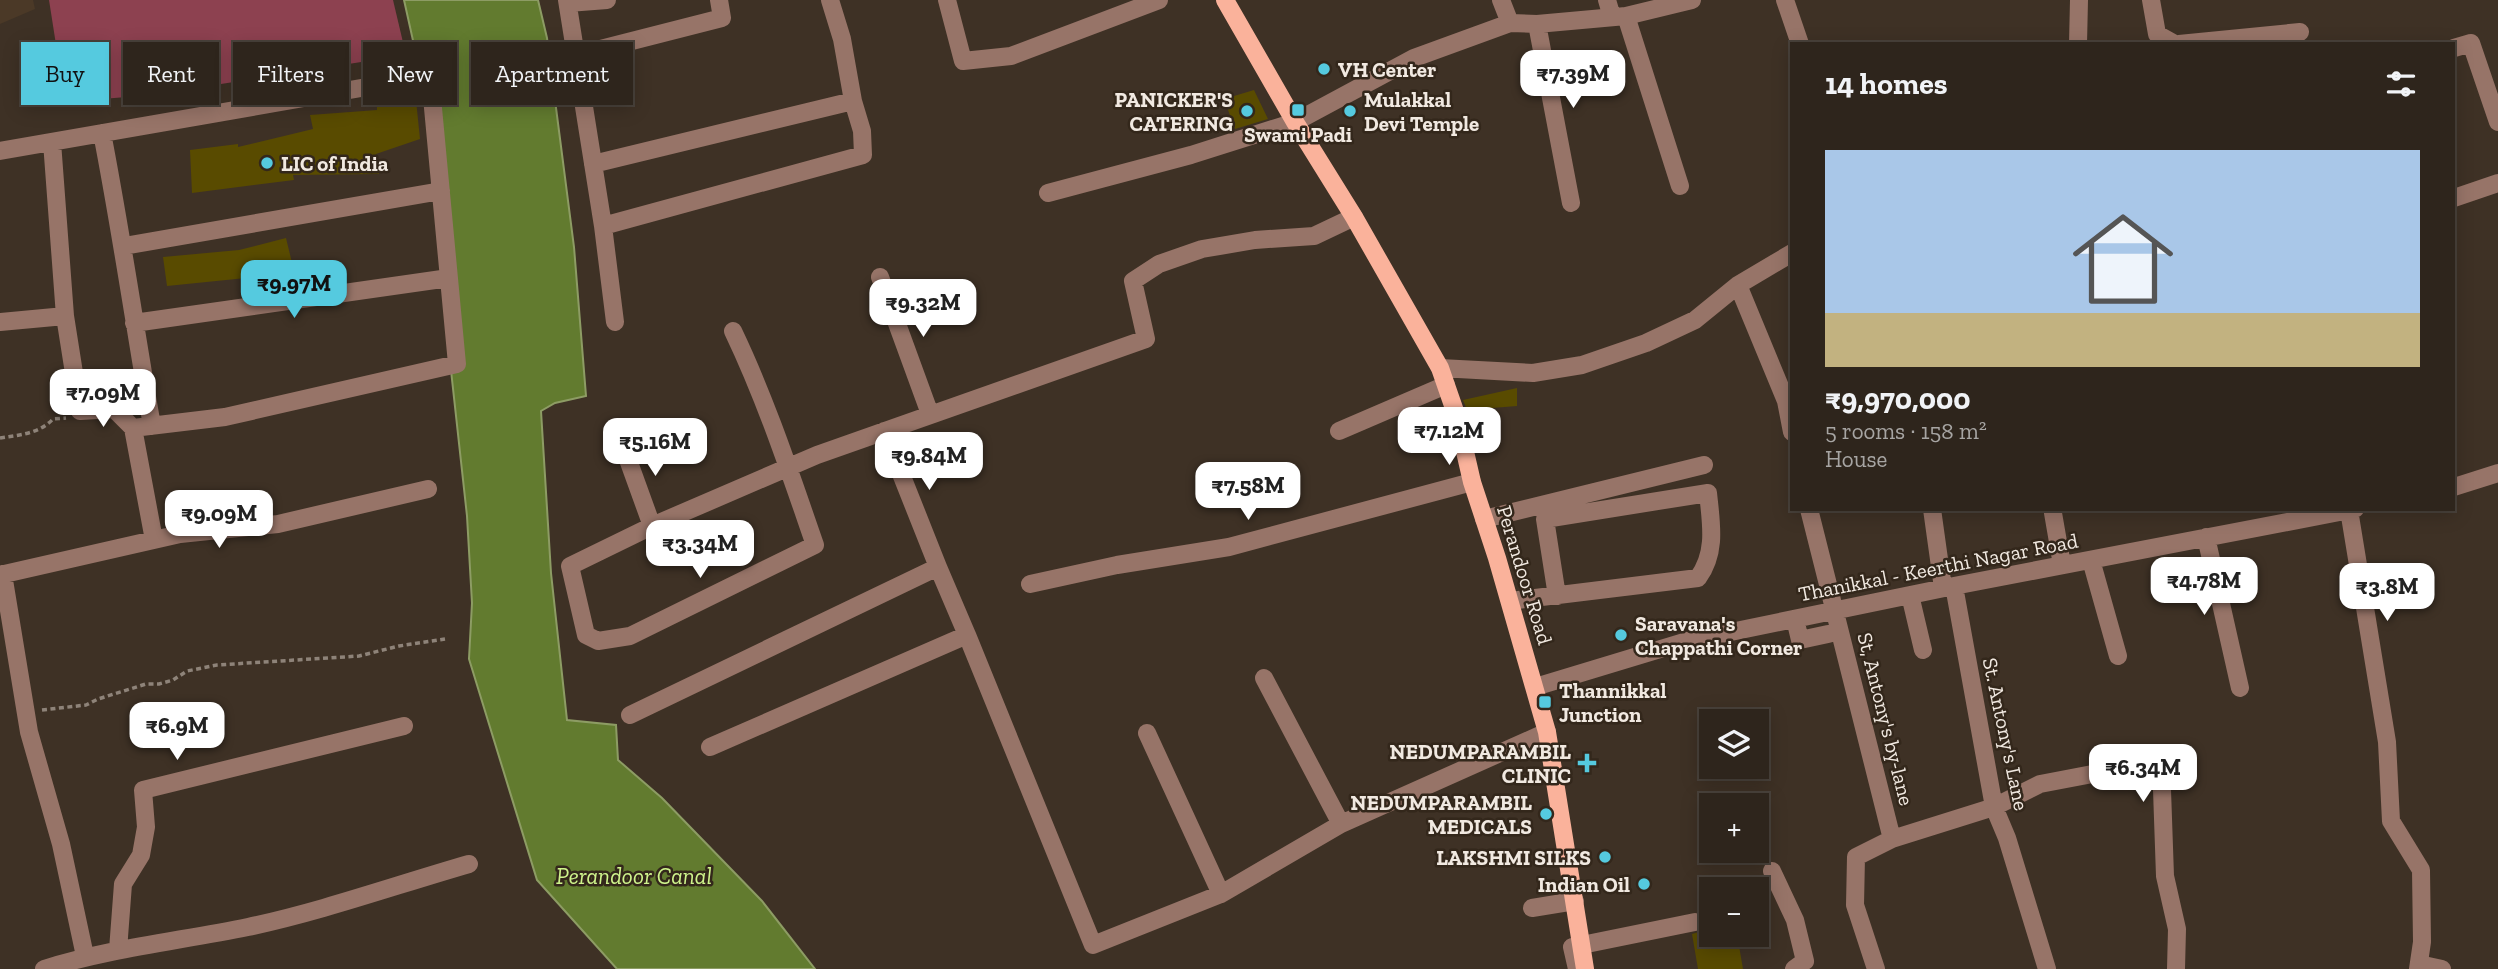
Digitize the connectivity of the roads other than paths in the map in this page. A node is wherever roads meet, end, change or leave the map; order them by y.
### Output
1 (607, 0) edge
2 (719, 0) edge
3 (830, 0) edge
4 (947, 0) edge
5 (1159, 0) edge
6 (1226, 0) edge
7 (1501, 0) edge
8 (1692, 0) edge
9 (1785, 0) edge
10 (2079, 0) edge
11 (2151, 0) edge
12 (568, 2) edge
13 (1615, 11) edge
14 (1510, 23) junction
15 (1537, 24) junction
16 (2300, 32) dead end
17 (575, 42) edge
18 (628, 42) edge
19 (1799, 42) edge
20 (2078, 42) edge
21 (2173, 42) edge
22 (2219, 42) edge
23 (2455, 48) edge
24 (853, 101) junction
25 (584, 105) edge
26 (1295, 122) junction
27 (2498, 122) edge
28 (102, 133) junction
29 (52, 142) junction
30 (0, 151) edge
31 (593, 164) junction
32 (2498, 183) edge
33 (1680, 186) dead end
34 (441, 191) junction
35 (1048, 193) dead end
36 (2455, 198) edge
37 (1571, 203) dead end
38 (1354, 217) junction
39 (603, 226) junction
40 (124, 246) junction
41 (1790, 254) edge
42 (880, 277) dead end
43 (449, 278) junction
44 (1738, 285) junction
45 (65, 316) junction
46 (0, 322) edge
47 (615, 322) dead end
48 (134, 323) junction
49 (733, 331) dead end
50 (1443, 377) junction
51 (930, 414) junction
52 (1790, 422) edge
53 (152, 426) junction
54 (133, 428) junction
55 (884, 431) junction
56 (1339, 431) dead end
57 (622, 443) dead end
58 (1704, 465) dead end
59 (789, 468) junction
60 (2498, 473) edge
61 (1472, 482) junction
62 (2455, 487) edge
63 (428, 489) dead end
64 (1810, 511) edge
65 (1932, 511) edge
66 (2340, 511) edge
67 (2352, 511) edge
68 (2053, 513) dead end
69 (2266, 517) edge
70 (1484, 519) junction
71 (652, 526) junction
72 (2206, 537) junction
73 (154, 540) junction
74 (2091, 560) junction
75 (2062, 565) junction
76 (938, 567) junction
77 (2, 574) edge
78 (1030, 584) dead end
79 (1949, 587) junction
80 (1910, 595) junction
81 (1557, 596) junction
82 (1510, 601) junction
83 (1835, 610) junction
84 (1795, 619) junction
85 (1828, 634) dead end
86 (967, 635) junction
87 (1923, 650) dead end
88 (2118, 656) dead end
89 (1264, 678) dead end
90 (1535, 687) junction
91 (2240, 688) dead end
92 (629, 715) dead end
93 (404, 726) dead end
94 (1548, 732) junction
95 (1147, 733) dead end
96 (710, 747) dead end
97 (1994, 807) junction
98 (1341, 824) junction
99 (1892, 839) junction
100 (469, 864) dead end
101 (1772, 871) dead end
102 (1222, 894) junction
103 (1575, 901) junction
104 (1532, 908) dead end
105 (1695, 922) dead end
106 (1581, 945) junction
107 (118, 950) junction
108 (85, 956) junction
109 (2418, 966) edge
110 (44, 969) edge
111 (1577, 969) edge
112 (1585, 969) edge
113 (1794, 969) edge
114 (1876, 969) edge
115 (2047, 969) edge
116 (2176, 969) edge
117 (2442, 969) edge

1 - 12 street
2 - 18 street
3 - 24 street
4 - 5 street
6 - 26 main road, Perandoor Road
7 - 14 street
8 - 13 street
9 - 19 street
10 - 20 street
11 - 21 street
12 - 17 street
13 - 15 street
13 - 33 street
14 - 15 street
14 - 26 street
15 - 37 street
16 - 22 street
23 - 27 street
24 - 31 street
24 - 39 street
25 - 31 street
26 - 35 street
26 - 38 main road, Perandoor Road
28 - 29 street
28 - 34 street
28 - 40 street
29 - 30 street
29 - 45 street
31 - 39 street
32 - 36 street
34 - 40 street
34 - 43 street
38 - 50 main road, Perandoor Road
38 - 51 street
39 - 47 street
40 - 48 street
41 - 44 street
42 - 51 street
43 - 48 street
43 - 53 street
44 - 50 street
44 - 52 street
45 - 46 street
45 - 54 street
48 - 53 street
49 - 59 street
50 - 56 street
50 - 61 main road, Perandoor Road
51 - 55 street
53 - 54 street
54 - 73 street
55 - 59 street
55 - 76 street
57 - 71 street
58 - 70 street
59 - 71 street
59 - 71 street
60 - 62 street
61 - 70 main road, Perandoor Road
61 - 78 street
63 - 73 street
64 - 83 street, St, Antony's by-lane
65 - 79 street, St. Antony's Lane
66 - 69 street, Thanikkal - Keerthi Nagar Road
67 - 109 street
68 - 75 street
69 - 72 street, Thanikkal - Keerthi Nagar Road
70 - 82 main road, Perandoor Road
72 - 74 street, Thanikkal - Keerthi Nagar Road
72 - 91 street
73 - 77 street
74 - 75 street, Thanikkal - Keerthi Nagar Road
74 - 88 street
75 - 79 street, Thanikkal - Keerthi Nagar Road
76 - 86 street
76 - 92 street
77 - 108 street
79 - 80 street, Thanikkal - Keerthi Nagar Road
79 - 97 street, St. Antony's Lane
80 - 83 street, Thanikkal - Keerthi Nagar Road
80 - 87 street
81 - 81 street
81 - 82 street
82 - 90 main road, Perandoor Road
83 - 84 street, Thanikkal - Keerthi Nagar Road
83 - 99 street, St, Antony's by-lane
84 - 85 street
84 - 90 street, Thanikkal - Keerthi Nagar Road
86 - 96 street
86 - 102 street
89 - 98 street
90 - 94 main road, Perandoor Road
93 - 107 street
94 - 98 street
94 - 103 main road, Perandoor Road
95 - 102 street
97 - 99 street
97 - 115 street, St. Antony's Lane
97 - 116 street
98 - 102 street
99 - 114 street
100 - 107 street
101 - 113 street
103 - 104 street
103 - 106 main road, Perandoor Road
105 - 106 street
106 - 111 street
106 - 112 main road, Perandoor Road
107 - 108 street
108 - 110 street
109 - 117 street

